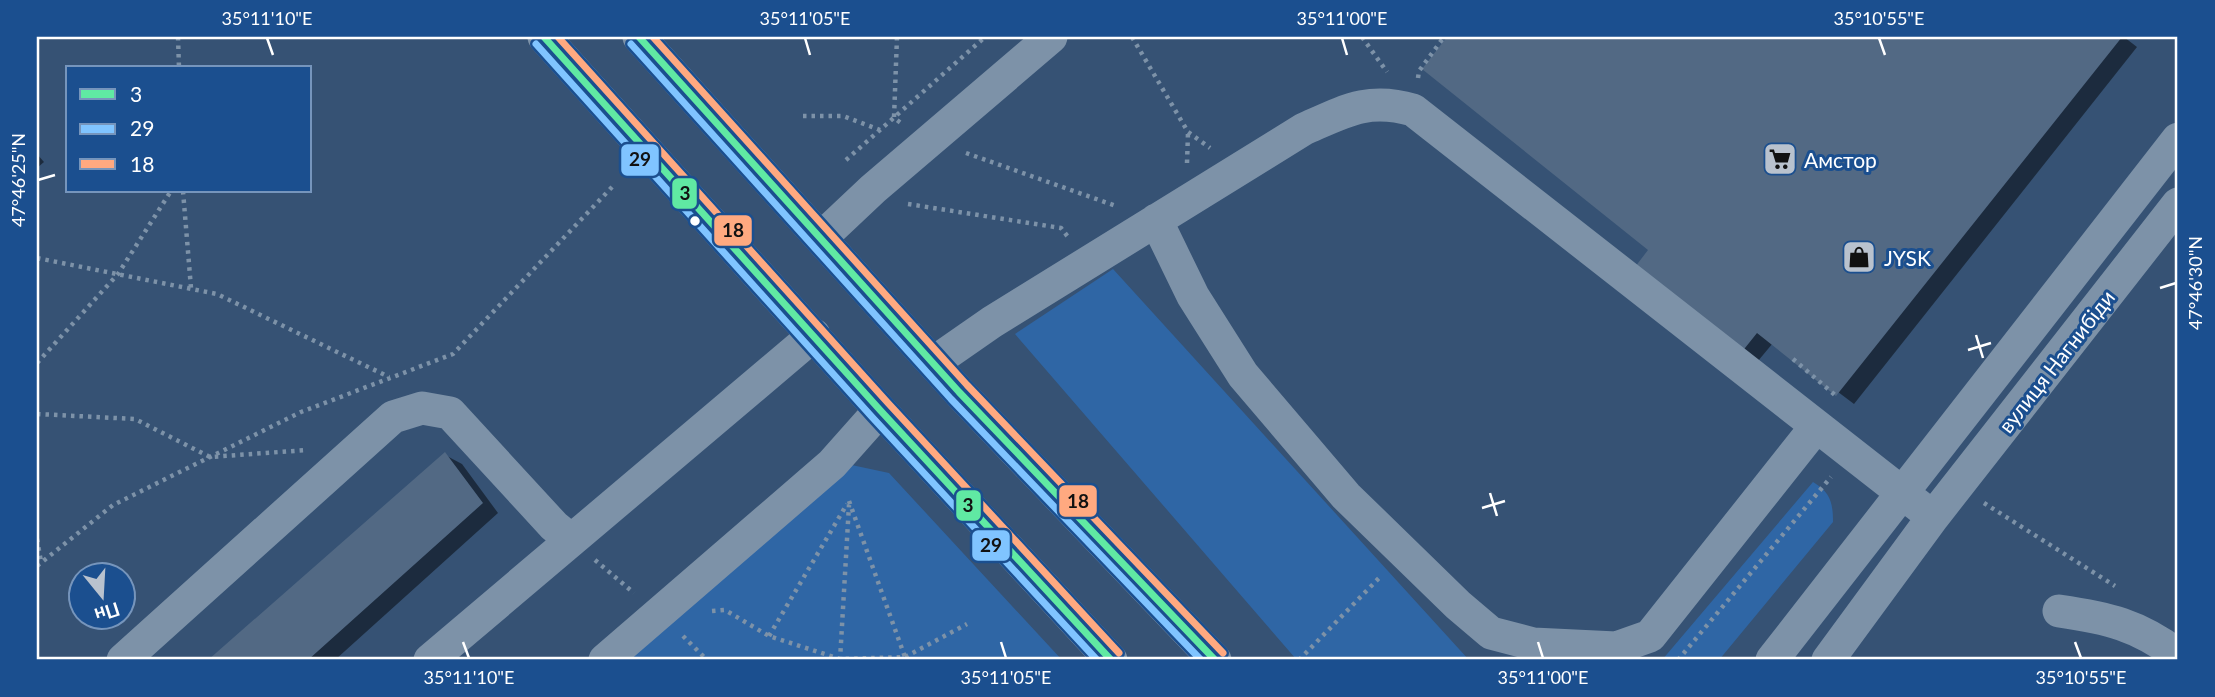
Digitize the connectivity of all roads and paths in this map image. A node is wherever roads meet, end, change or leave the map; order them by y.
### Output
1 (178, 37) edge
2 (544, 37) edge
3 (639, 37) edge
4 (897, 37) edge
5 (985, 37) edge
6 (1051, 37) edge
7 (1132, 37) edge
8 (1444, 37) edge
9 (179, 66) edge
10 (1413, 110) junction
11 (803, 116) dead end
12 (894, 118) junction
13 (880, 130) junction
14 (2178, 139) edge
15 (930, 140) junction
16 (846, 160) dead end
17 (1238, 169) junction
18 (614, 185) dead end
19 (171, 192) edge
20 (183, 192) edge
21 (2178, 204) edge
22 (901, 208) dead end
23 (1156, 220) junction
24 (821, 238) junction
25 (37, 258) edge
26 (1088, 262) junction
27 (118, 274) junction
28 (191, 288) junction
29 (814, 335) junction
30 (37, 363) edge
31 (933, 363) junction
32 (390, 377) junction
33 (880, 410) junction
34 (37, 414) edge
35 (1815, 428) junction
36 (361, 446) junction
37 (1848, 453) junction
38 (210, 457) junction
39 (1902, 495) junction
40 (849, 501) junction
41 (1933, 517) junction
42 (37, 539) edge
43 (570, 539) junction
44 (1404, 553) junction
45 (39, 565) edge
46 (2059, 611) dead end
47 (659, 614) junction
48 (967, 624) dead end
49 (769, 636) junction
50 (2178, 656) edge
51 (905, 659) edge
52 (122, 660) edge
53 (430, 660) edge
54 (605, 660) edge
55 (707, 660) edge
56 (840, 660) edge
57 (1111, 660) edge
58 (1215, 660) edge
59 (1300, 660) edge
60 (1678, 660) edge
61 (1772, 660) edge
62 (1828, 660) edge

1 - 9 path
2 - 29 street
3 - 24 street
4 - 12 path
5 - 12 path
6 - 15 street
7 - 17 path
8 - 10 path
10 - 17 street
10 - 35 street
11 - 13 path
12 - 13 path
12 - 15 path
13 - 16 path
14 - 39 street
15 - 23 path
15 - 24 street
17 - 23 street
18 - 32 path
19 - 27 path
20 - 28 path
21 - 41 street, вулиця Нагнибіди
22 - 26 path
23 - 26 street
23 - 44 street
24 - 31 street
25 - 27 path
26 - 31 street
27 - 28 path
27 - 30 path
28 - 32 path
29 - 33 street
29 - 43 street
31 - 58 street
32 - 38 path
33 - 47 street
33 - 57 street
34 - 38 path
35 - 37 street
35 - 44 street
36 - 38 path
36 - 43 street
36 - 52 street
37 - 39 street
37 - 60 path
38 - 45 path
39 - 41 street
39 - 61 street
40 - 49 path
40 - 51 path
40 - 56 path
41 - 62 street, вулиця Нагнибіди
42 - 45 path
43 - 47 path
43 - 53 street
44 - 59 path
46 - 50 street
47 - 49 path
47 - 54 street
47 - 55 path
48 - 51 path
49 - 56 path
51 - 56 path

